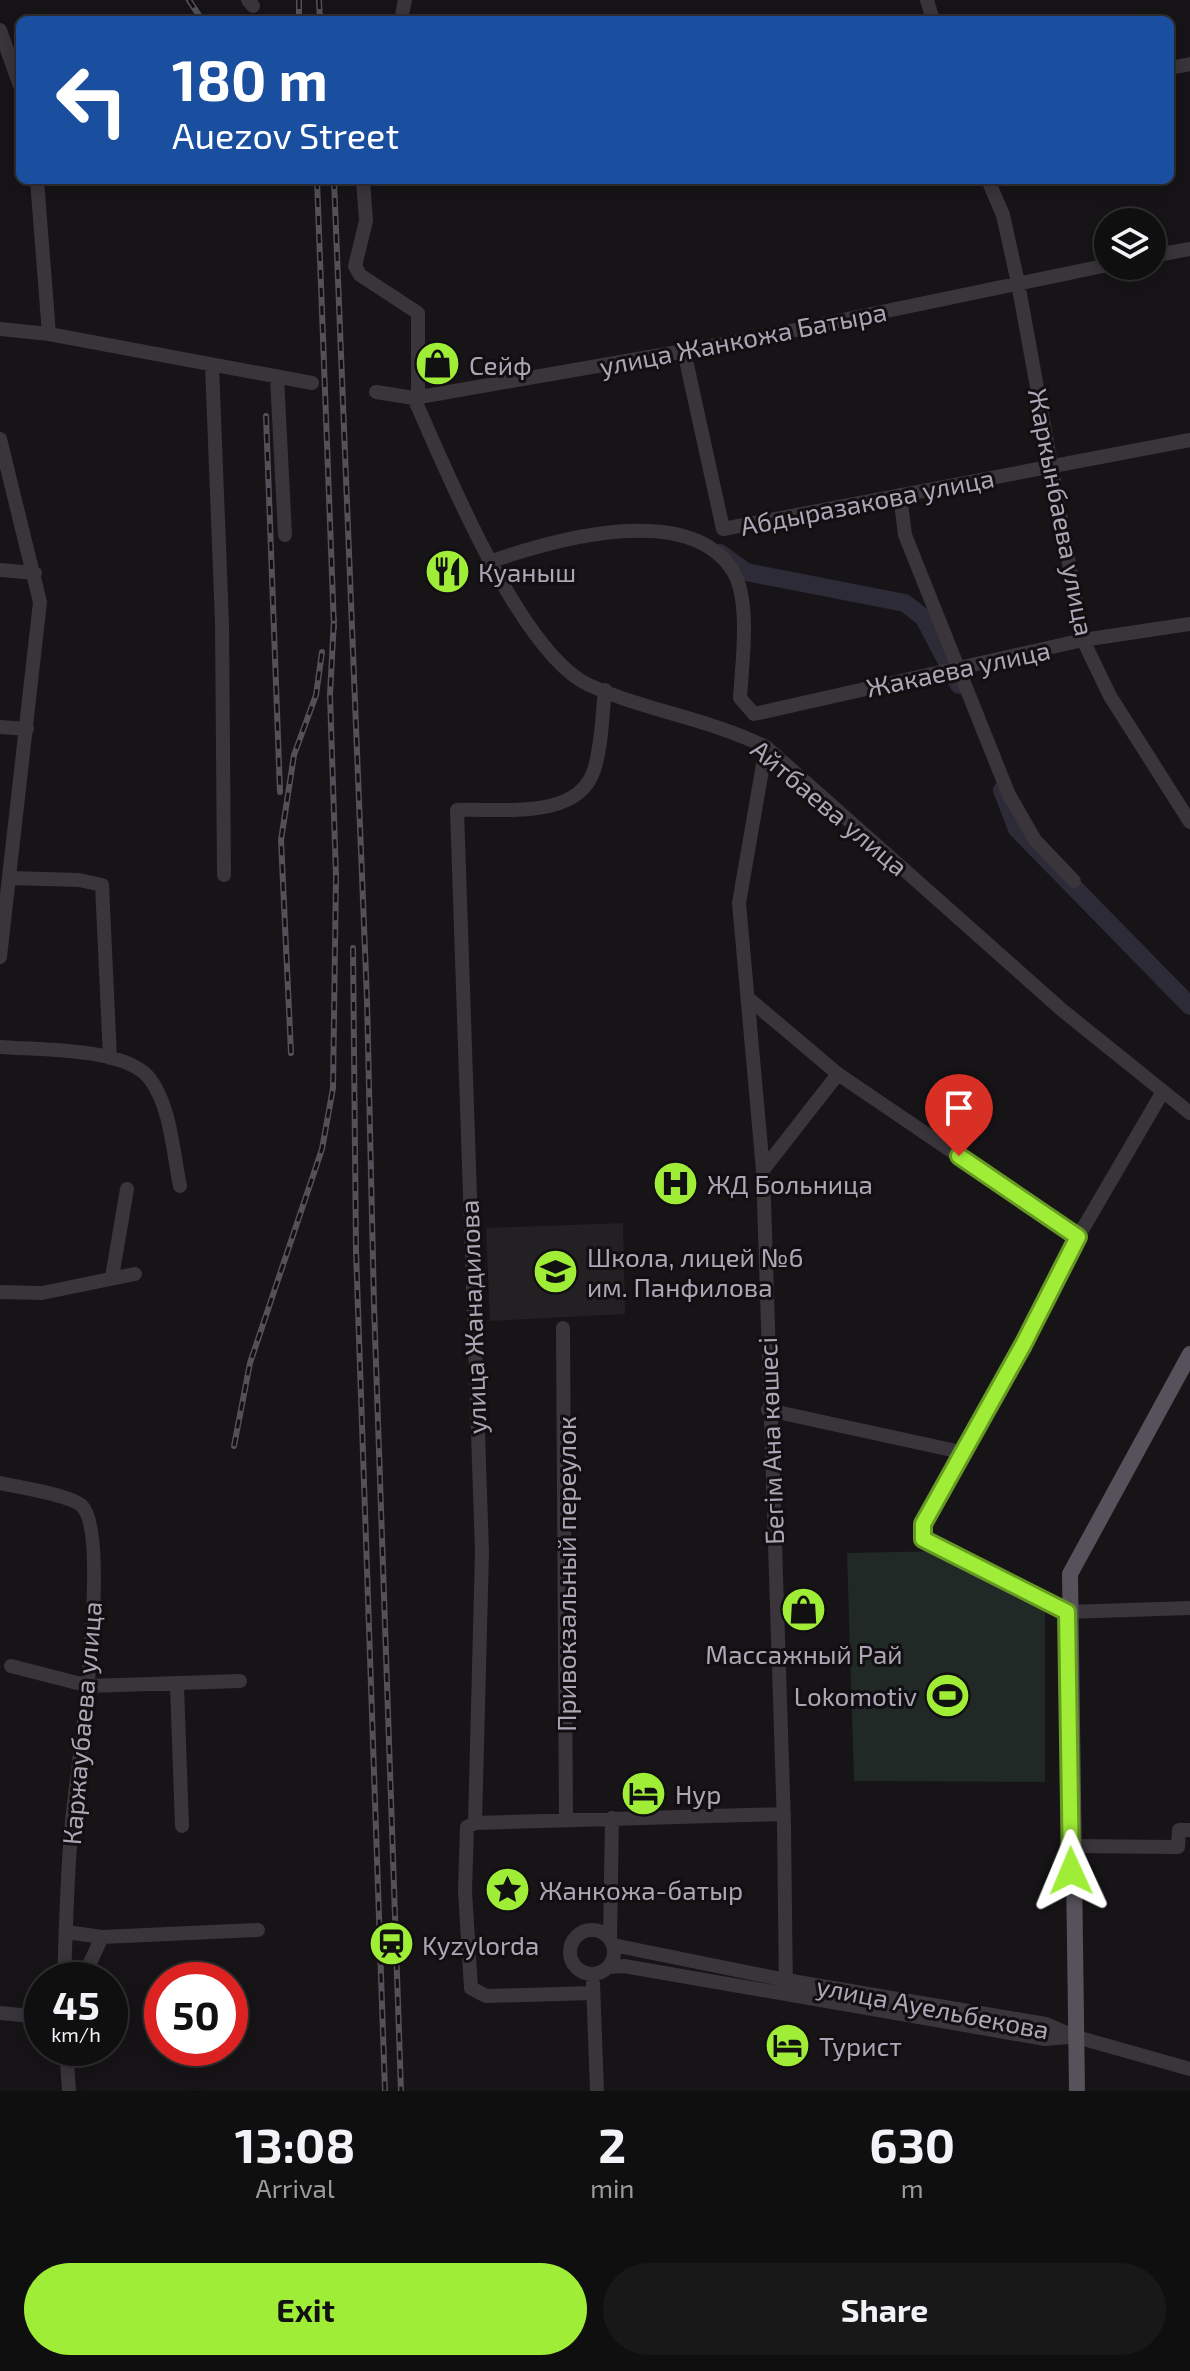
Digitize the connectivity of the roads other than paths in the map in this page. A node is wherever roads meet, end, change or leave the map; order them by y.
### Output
1 (0, 30) edge
2 (16, 75) edge
3 (37, 184) edge
4 (363, 184) edge
5 (990, 184) edge
6 (1190, 249) edge
7 (1166, 253) edge
8 (1094, 268) edge
9 (1018, 283) junction
10 (0, 329) edge
11 (49, 334) junction
12 (684, 351) junction
13 (212, 365) junction
14 (277, 377) junction
15 (312, 383) dead end
16 (376, 392) dead end
17 (416, 397) junction
18 (0, 439) edge
19 (1190, 440) edge
20 (1053, 465) junction
21 (900, 495) junction
22 (285, 535) dead end
23 (492, 561) junction
24 (0, 570) edge
25 (35, 573) junction
26 (1190, 624) edge
27 (1083, 640) junction
28 (956, 667) junction
29 (605, 690) junction
30 (754, 714) junction
31 (0, 727) edge
32 (27, 729) junction
33 (750, 739) junction
34 (766, 747) junction
35 (1190, 822) edge
36 (224, 875) dead end
37 (10, 878) junction
38 (1074, 881) dead end
39 (3, 900) edge
40 (0, 957) edge
41 (748, 998) junction
42 (0, 1047) edge
43 (110, 1058) junction
44 (838, 1074) junction
45 (1162, 1093) junction
46 (1190, 1113) edge
47 (763, 1170) junction
48 (180, 1186) dead end
49 (127, 1189) dead end
50 (1078, 1237) junction
51 (135, 1274) dead end
52 (112, 1277) junction
53 (0, 1292) edge
54 (563, 1328) dead end
55 (1190, 1354) edge
56 (768, 1410) junction
57 (961, 1452) junction
58 (0, 1483) edge
59 (1190, 1608) edge
60 (1067, 1612) junction
61 (11, 1666) dead end
62 (240, 1681) dead end
63 (89, 1686) junction
64 (177, 1686) junction
65 (784, 1814) junction
66 (612, 1818) junction
67 (566, 1820) junction
68 (475, 1823) junction
69 (182, 1826) dead end
70 (1190, 1830) edge
71 (1071, 1846) junction
72 (258, 1930) dead end
73 (66, 1932) junction
74 (102, 1937) junction
75 (612, 1942) junction
76 (65, 1962) edge
77 (90, 1962) edge
78 (609, 1967) junction
79 (593, 1975) junction
80 (786, 1987) junction
81 (593, 1993) junction
82 (0, 2013) edge
83 (24, 2015) edge
84 (1073, 2036) junction
85 (67, 2066) edge
86 (1190, 2069) edge
87 (69, 2091) edge
88 (597, 2091) edge
89 (1077, 2091) edge

1 - 2 street
3 - 11 street
4 - 17 street
5 - 9 street, Жаркынбаева улица
6 - 7 street
8 - 9 street, улица Жанкожа Батыра
9 - 12 street, улица Жанкожа Батыра
9 - 20 street, Жаркынбаева улица
10 - 11 street
11 - 13 street
12 - 17 street, улица Жанкожа Батыра
12 - 21 street, Абдыразакова улица
13 - 14 street
13 - 36 street
14 - 15 street
14 - 22 street
16 - 17 street, улица Жанкожа Батыра
17 - 23 street, Айтбаева улица
18 - 25 street
19 - 20 street, Абдыразакова улица
20 - 21 street, Абдыразакова улица
20 - 27 street, Жаркынбаева улица
21 - 28 street
23 - 29 street, Айтбаева улица
23 - 30 street
24 - 25 street
25 - 32 street
26 - 27 street, Жакаева улица
27 - 28 street, Жакаева улица
27 - 35 street, Жаркынбаева улица
28 - 30 street, Жакаева улица
28 - 38 street
29 - 33 street, Айтбаева улица
29 - 68 street, улица Жанадилова
30 - 33 street
31 - 32 street
32 - 37 street
33 - 34 street, Айтбаева улица
34 - 41 street, Бегім Ана көшесі
34 - 45 street, Айтбаева улица
37 - 39 street
37 - 43 street
39 - 40 street
41 - 44 street
41 - 47 street, Бегім Ана көшесі
42 - 43 street
43 - 48 street
44 - 47 street
44 - 50 street
45 - 46 street, Айтбаева улица
45 - 50 street
47 - 56 street, Бегім Ана көшесі
49 - 52 street
50 - 57 street
51 - 52 street
52 - 53 street
54 - 67 street, Привокзальный переулок
55 - 60 main road
56 - 57 street
56 - 65 street, Бегім Ана көшесі
57 - 60 street
58 - 63 street, Каржаубаева улица
59 - 60 street
60 - 71 main road
61 - 63 street
62 - 64 street
63 - 64 street
63 - 73 street, Каржаубаева улица
64 - 69 street
65 - 66 street
65 - 80 street, Бегім Ана көшесі
66 - 67 street
66 - 75 street
67 - 68 street
68 - 81 street, улица Жанадилова
70 - 71 street
71 - 84 main road
72 - 74 street
73 - 74 street
73 - 76 street, Каржаубаева улица
74 - 77 street
75 - 78 street
75 - 79 street
75 - 80 street, улица Ауельбекова
78 - 79 street
78 - 80 street, улица Ауельбекова
79 - 81 street
80 - 84 street, улица Ауельбекова
81 - 88 street
82 - 83 street
84 - 86 street, улица Ауельбекова
84 - 89 main road
85 - 87 street

